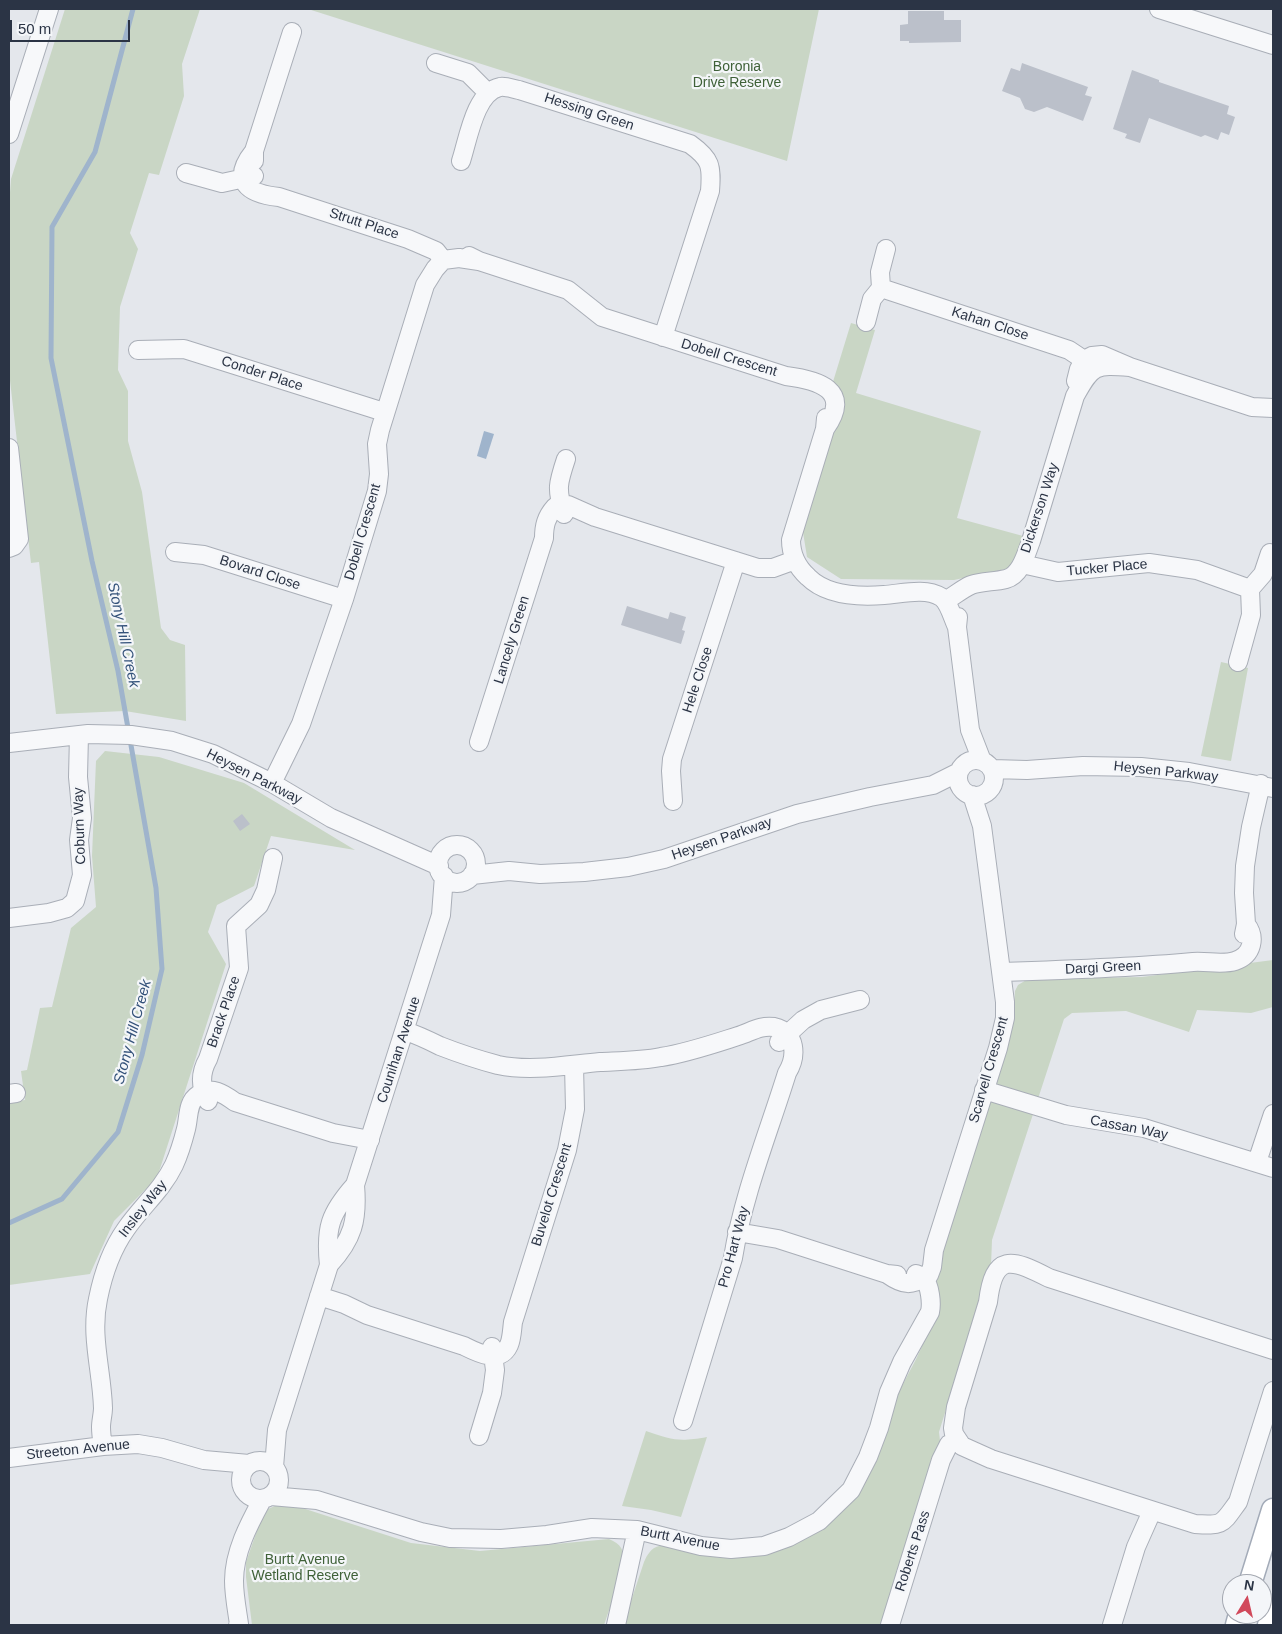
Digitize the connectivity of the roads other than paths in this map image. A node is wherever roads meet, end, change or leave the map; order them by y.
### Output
1 (49, 9) edge
2 (1159, 9) edge
3 (292, 32) dead end
4 (1273, 45) edge
5 (436, 63) dead end
6 (488, 93) junction
7 (9, 134) edge
8 (461, 161) dead end
9 (186, 173) dead end
10 (249, 177) junction
11 (886, 249) dead end
12 (439, 256) junction
13 (881, 288) junction
14 (866, 322) dead end
15 (663, 337) junction
16 (138, 350) dead end
17 (1088, 366) junction
18 (1273, 408) edge
19 (384, 412) junction
20 (9, 448) edge
21 (566, 459) dead end
22 (562, 510) junction
23 (9, 548) edge
24 (175, 552) dead end
25 (1270, 554) dead end
26 (794, 560) junction
27 (736, 561) junction
28 (1022, 564) junction
29 (1250, 589) junction
30 (950, 598) junction
31 (344, 599) junction
32 (1238, 662) dead end
33 (74, 735) junction
34 (479, 742) dead end
35 (9, 743) edge
36 (976, 778) junction
37 (269, 782) junction
38 (1267, 786) edge
39 (673, 801) dead end
40 (401, 848) junction
41 (445, 849) junction
42 (475, 857) junction
43 (273, 858) dead end
44 (441, 871) junction
45 (509, 871) junction
46 (467, 878) junction
47 (441, 915) junction
48 (9, 918) edge
49 (1001, 972) junction
50 (860, 1000) dead end
51 (404, 1035) junction
52 (784, 1038) junction
53 (574, 1065) junction
54 (984, 1090) junction
55 (207, 1094) junction
56 (1273, 1114) edge
57 (369, 1144) junction
58 (1265, 1165) edge
59 (355, 1186) junction
60 (739, 1228) junction
61 (329, 1265) junction
62 (919, 1278) junction
63 (318, 1300) junction
64 (1273, 1350) edge
65 (493, 1351) junction
66 (1273, 1391) edge
67 (682, 1420) dead end
68 (277, 1430) junction
69 (479, 1436) dead end
70 (954, 1444) junction
71 (107, 1446) junction
72 (9, 1458) edge
73 (204, 1460) junction
74 (252, 1463) junction
75 (277, 1472) junction
76 (255, 1493) junction
77 (317, 1500) junction
78 (1148, 1509) junction
79 (1273, 1510) edge
80 (642, 1532) junction
81 (1253, 1574) edge
82 (1273, 1611) edge
83 (618, 1618) edge
84 (238, 1625) edge
85 (890, 1625) edge
86 (1112, 1625) edge
87 (1269, 1625) edge

1 - 7 street
2 - 4 street
3 - 10 street
5 - 6 street
6 - 8 street
6 - 15 street, Hessing Green
9 - 10 street
10 - 12 street, Strutt Place
11 - 13 street
12 - 15 street, Dobell Crescent
12 - 19 street, Dobell Crescent
13 - 14 street
13 - 17 street, Kahan Close
15 - 26 street, Dobell Crescent
16 - 19 street, Conder Place
17 - 18 street
17 - 28 street, Dickerson Way
19 - 31 street, Dobell Crescent
20 - 23 street
21 - 22 street
22 - 27 street
22 - 34 street, Lancely Green
24 - 31 street, Bovard Close
25 - 29 street
26 - 27 street
26 - 30 street
27 - 39 street, Hele Close
28 - 29 street, Tucker Place
28 - 30 street, Dickerson Way
29 - 32 street
30 - 36 street
31 - 37 street, Dobell Crescent
33 - 35 street, Heysen Parkway
33 - 37 street, Heysen Parkway
33 - 48 street, Coburn Way
36 - 38 street, Heysen Parkway
36 - 45 street, Heysen Parkway
36 - 49 street, Scarvell Crescent
37 - 40 street, Heysen Parkway
38 - 49 street, Dargi Green
40 - 41 street, Heysen Parkway
40 - 44 street, Heysen Parkway
41 - 42 street
41 - 44 street
42 - 45 street, Heysen Parkway
42 - 46 street
43 - 55 street, Brack Place
44 - 46 street
44 - 47 street, Counihan Avenue
45 - 46 street, Heysen Parkway
46 - 47 street, Counihan Avenue
47 - 51 street, Counihan Avenue
49 - 54 street, Scarvell Crescent
50 - 52 street
51 - 53 street
51 - 57 street, Counihan Avenue
52 - 53 street
52 - 60 street, Pro Hart Way
53 - 65 street, Buvelot Crescent
54 - 58 street, Cassan Way
54 - 62 street, Scarvell Crescent
55 - 57 street
55 - 71 street, Insley Way
56 - 58 street
57 - 59 street, Counihan Avenue
59 - 61 street, Counihan Avenue
59 - 61 street, Counihan Avenue
60 - 62 street
60 - 67 street, Pro Hart Way
61 - 63 street, Counihan Avenue
62 - 80 street, Burtt Avenue
63 - 65 street
63 - 68 street, Counihan Avenue
64 - 70 street
65 - 69 street
66 - 78 street
68 - 74 street, Counihan Avenue
68 - 75 street, Counihan Avenue
70 - 78 street
70 - 85 street, Roberts Pass
71 - 72 street, Streeton Avenue
71 - 73 street, Streeton Avenue
73 - 74 street, Streeton Avenue
73 - 76 street, Streeton Avenue
74 - 75 street
74 - 76 street
75 - 76 street
75 - 77 street, Burtt Avenue
76 - 77 street, Burtt Avenue
76 - 84 street
77 - 80 street, Burtt Avenue
78 - 86 street
79 - 81 main road
80 - 83 street
82 - 87 main road

